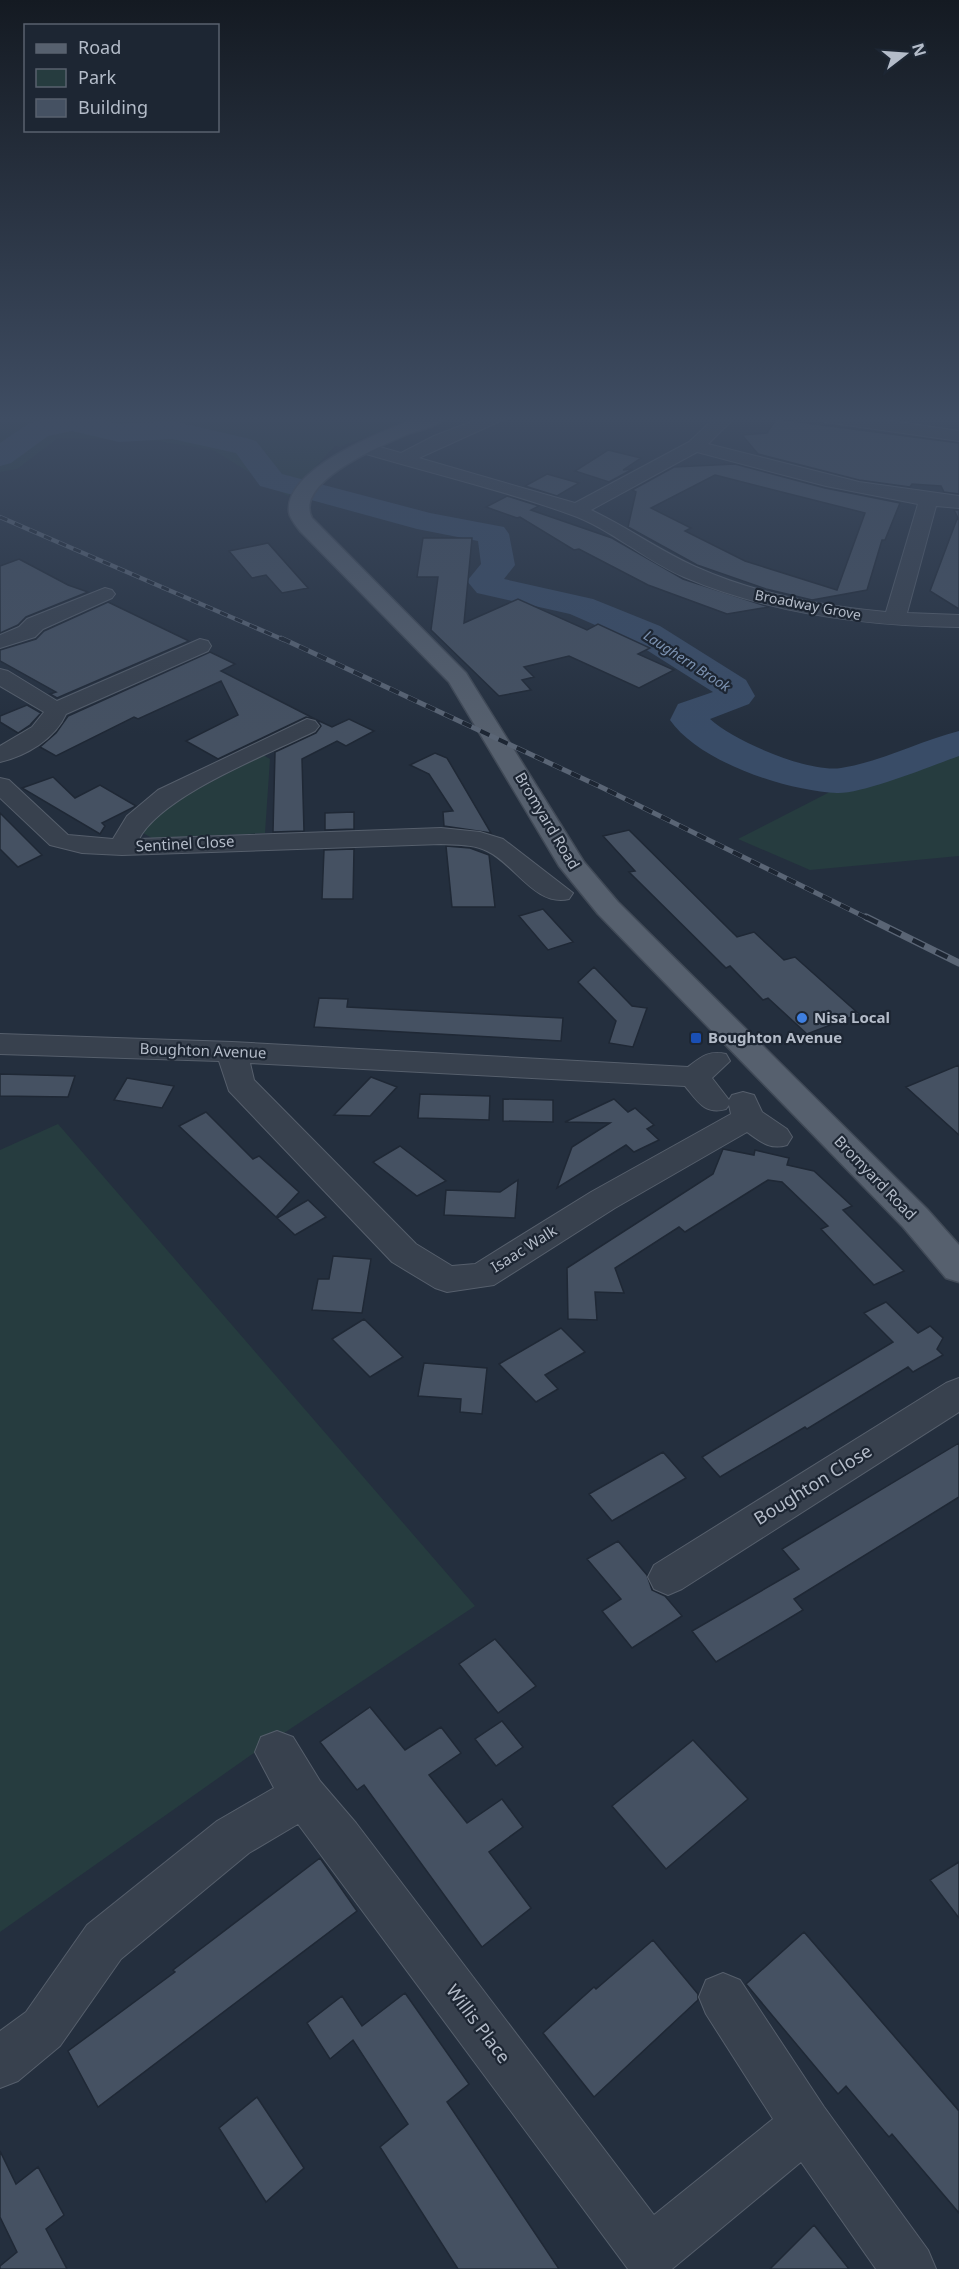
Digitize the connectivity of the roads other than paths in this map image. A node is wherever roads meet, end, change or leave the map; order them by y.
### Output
1 (305, 523) edge
2 (605, 523) edge
3 (922, 523) edge
4 (106, 594) dead end
5 (895, 619) junction
6 (959, 621) edge
7 (0, 642) edge
8 (200, 645) dead end
9 (0, 676) edge
10 (56, 710) junction
11 (307, 726) dead end
12 (248, 727) dead end
13 (277, 741) junction
14 (0, 755) edge
15 (0, 785) edge
16 (122, 847) junction
17 (576, 893) junction
18 (0, 1044) edge
19 (232, 1052) junction
20 (735, 1108) junction
21 (776, 1137) dead end
22 (959, 1269) edge
23 (959, 1393) edge
24 (668, 1577) dead end
25 (277, 1752) dead end
26 (304, 1796) junction
27 (723, 1997) dead end
28 (0, 2063) edge
29 (806, 2125) junction
30 (909, 2269) edge

1 - 17 main road, Bromyard Road
2 - 5 street, Broadway Grove
3 - 5 street
4 - 7 street
5 - 6 street, Broadway Grove
8 - 10 street
9 - 10 street
10 - 14 street
11 - 13 street
12 - 13 street
13 - 16 street
15 - 16 street, Sentinel Close
16 - 17 street, Sentinel Close
17 - 22 main road, Bromyard Road
18 - 19 street, Boughton Avenue
19 - 20 street, Boughton Avenue
19 - 20 street, Isaac Walk
20 - 21 street
23 - 24 street, Boughton Close
25 - 26 street, Willis Place
26 - 28 street
26 - 29 street, Willis Place
27 - 29 street
29 - 30 street

